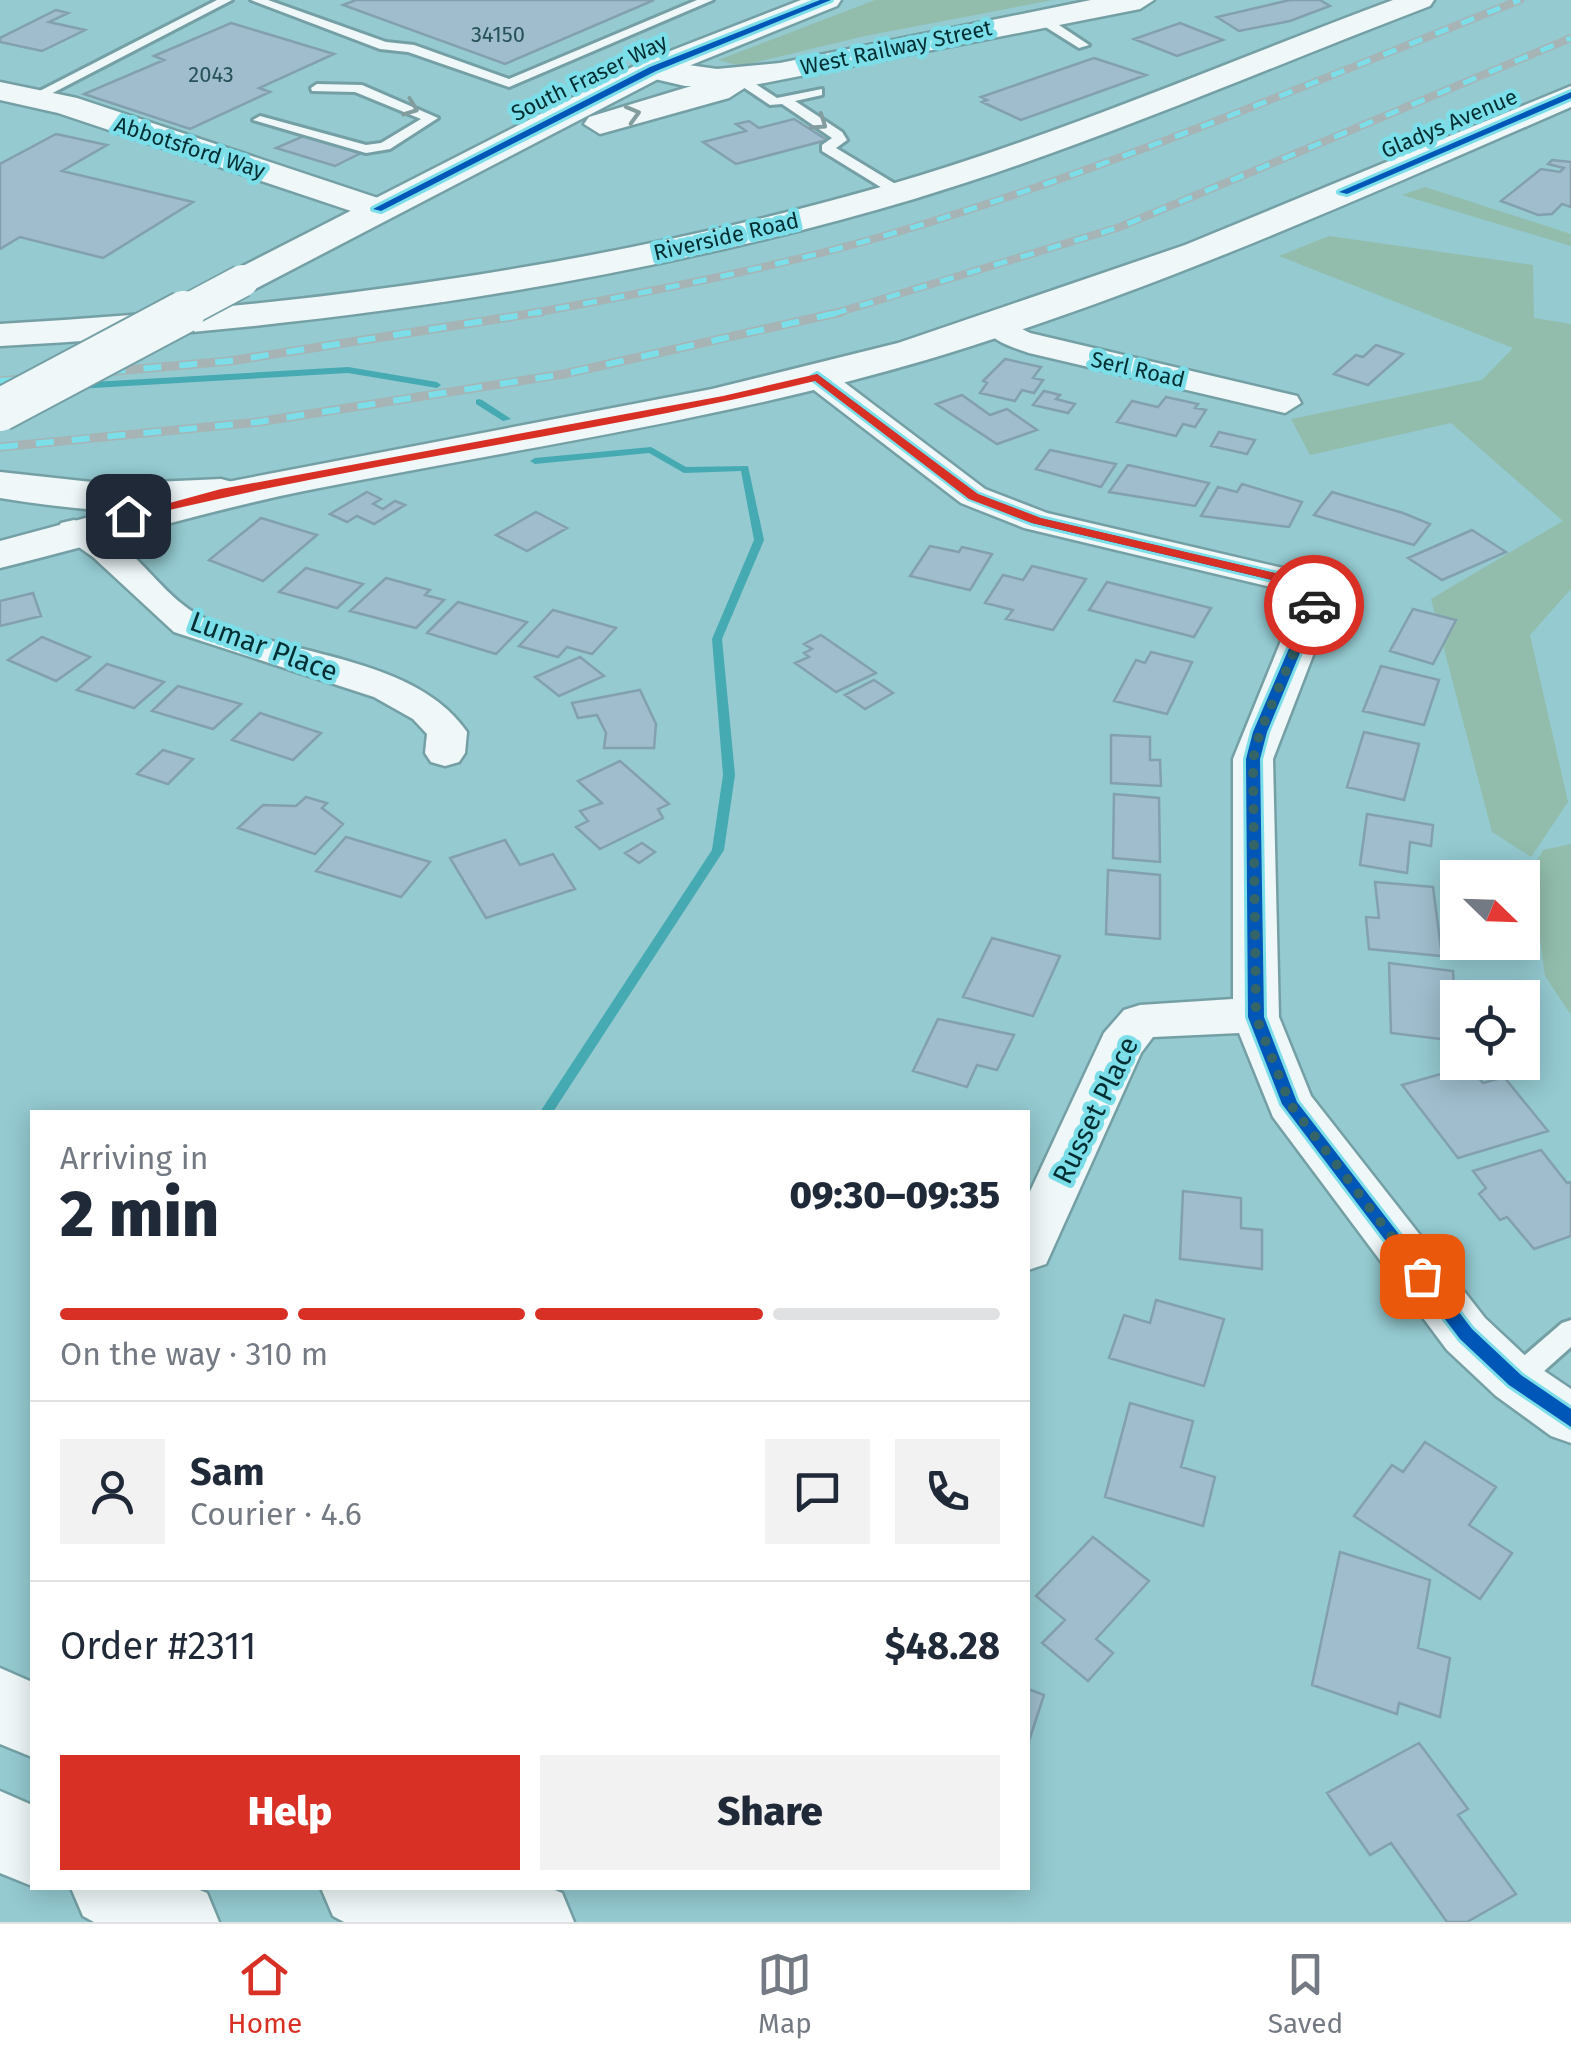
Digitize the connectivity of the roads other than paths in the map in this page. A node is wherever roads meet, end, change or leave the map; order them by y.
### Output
1 (226, 0) edge
2 (257, 0) edge
3 (707, 0) edge
4 (823, 0) edge
5 (1140, 0) edge
6 (1420, 0) edge
7 (1040, 18) junction
8 (1083, 45) dead end
9 (695, 52) junction
10 (654, 69) junction
11 (742, 80) junction
12 (317, 88) dead end
13 (0, 90) edge
14 (781, 91) junction
15 (1571, 95) edge
16 (34, 96) junction
17 (260, 120) dead end
18 (897, 191) junction
19 (378, 209) junction
20 (996, 324) junction
21 (0, 335) edge
22 (817, 377) junction
23 (1284, 403) dead end
24 (0, 410) edge
25 (0, 485) edge
26 (42, 492) junction
27 (221, 492) junction
28 (74, 531) junction
29 (0, 555) edge
30 (445, 753) dead end
31 (1256, 1017) junction
32 (1030, 1246) edge
33 (1571, 1331) edge
34 (1515, 1380) junction
35 (1571, 1419) edge
36 (0, 1689) edge
37 (30, 1701) edge
38 (0, 1704) edge
39 (30, 1720) edge
40 (0, 1830) edge
41 (30, 1846) edge
42 (115, 1890) edge
43 (365, 1890) edge
44 (470, 1890) edge
45 (178, 1922) edge
46 (429, 1922) edge
47 (533, 1922) edge

1 - 16 lane
2 - 3 lane
4 - 9 main road, South Fraser Way
5 - 7 main road, West Railway Street
6 - 18 main road, Riverside Road
7 - 8 lane
7 - 14 main road, West Railway Street
9 - 10 main road, South Fraser Way
9 - 11 main road
10 - 11 main road, West Railway Street
10 - 19 main road, South Fraser Way
11 - 14 main road, West Railway Street
19 -> 11 main road
12 -> 17 lane
13 - 16 main road, Abbotsford Way
14 - 14 lane
14 -> 18 lane
15 - 20 main road, Gladys Avenue
16 - 19 main road, Abbotsford Way
18 - 21 main road, Riverside Road
19 - 24 main road, South Fraser Way, bridge
20 - 22 main road, Gladys Avenue
20 - 23 street, Serl Road
22 - 27 main road, Gladys Avenue
22 - 31 street
25 - 26 main road
26 - 27 main road
26 - 28 main road
27 - 28 main road, Gladys Avenue
28 - 29 main road, Gladys Avenue
28 - 30 street, Lumar Place
31 - 32 street, Russet Place
31 - 34 street
33 - 34 lane
34 - 35 street
36 - 37 main road
38 - 39 main road
40 - 41 main road
42 - 45 main road
43 - 46 main road
44 - 47 main road

